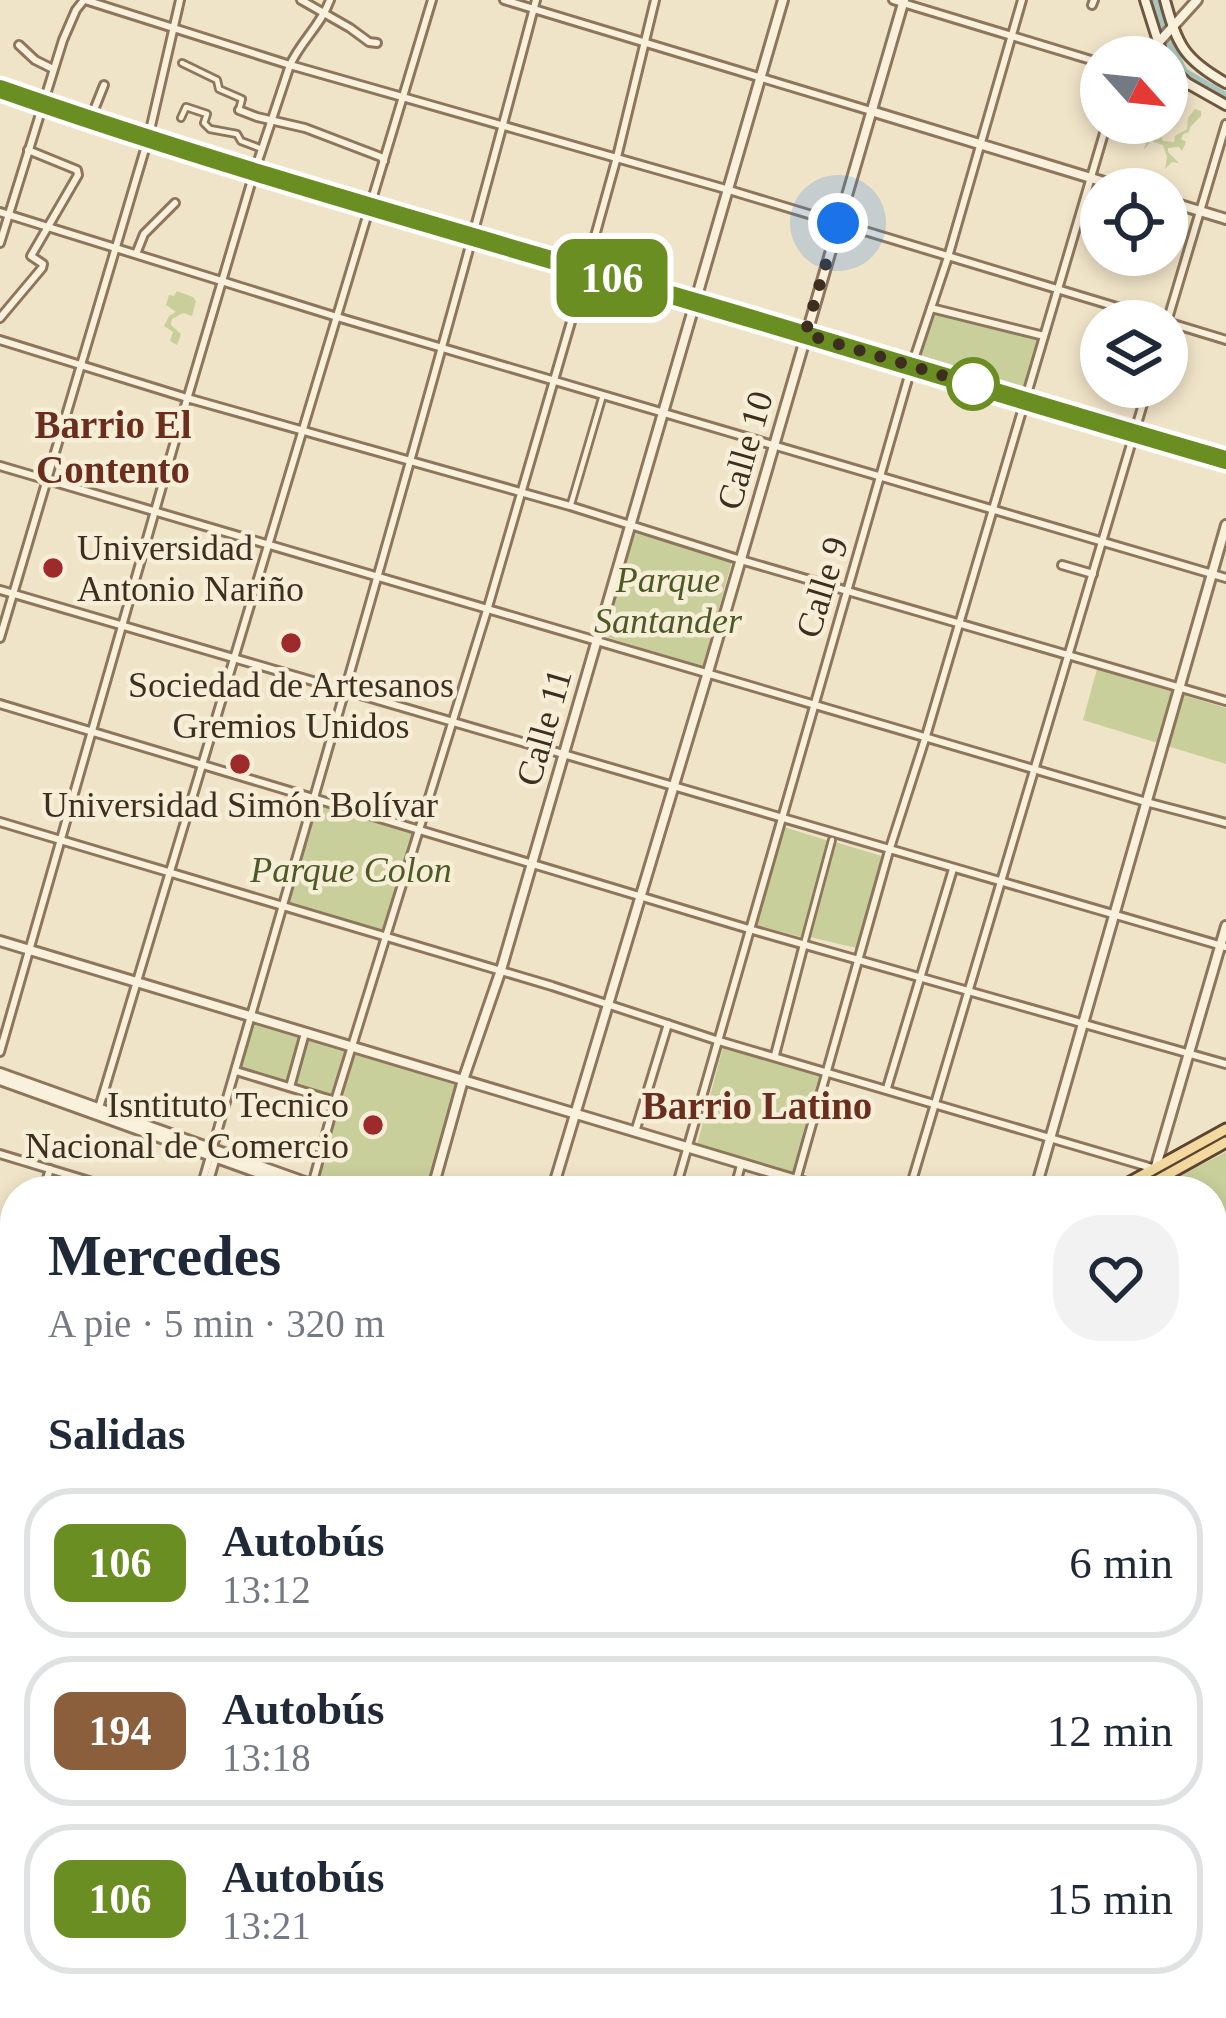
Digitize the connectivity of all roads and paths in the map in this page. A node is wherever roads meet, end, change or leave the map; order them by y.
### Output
1 (84, 0) edge
2 (180, 0) edge
3 (302, 0) edge
4 (330, 0) edge
5 (432, 0) edge
6 (504, 0) edge
7 (655, 0) edge
8 (783, 0) edge
9 (1022, 0) edge
10 (1145, 0) edge
11 (1165, 0) edge
12 (1198, 0) edge
13 (900, 1) edge
14 (535, 5) edge
15 (325, 15) junction
16 (172, 26) junction
17 (1172, 27) junction
18 (1011, 34) junction
19 (1158, 36) edge
20 (1164, 36) edge
21 (643, 42) junction
22 (377, 43) dead end
23 (19, 45) dead end
24 (1080, 56) edge
25 (182, 63) dead end
26 (290, 64) junction
27 (53, 69) junction
28 (760, 77) junction
29 (1188, 81) edge
30 (1226, 83) edge
31 (104, 85) dead end
32 (1188, 86) edge
33 (1195, 88) junction
34 (0, 89) edge
35 (403, 98) junction
36 (41, 104) junction
37 (1226, 105) edge
38 (239, 110) joint
39 (871, 111) junction
40 (181, 118) dead end
41 (272, 118) junction
42 (90, 120) junction
43 (1226, 124) edge
44 (502, 125) junction
45 (148, 139) junction
46 (980, 145) junction
47 (262, 149) junction
48 (27, 150) junction
49 (617, 158) junction
50 (384, 161) junction
51 (254, 173) junction
52 (1080, 175) edge
53 (729, 190) junction
54 (176, 203) dead end
55 (370, 206) junction
56 (1188, 208) edge
57 (1199, 211) junction
58 (4, 214) edge
59 (1080, 216) edge
60 (1226, 219) edge
61 (838, 223) junction
62 (47, 227) junction
63 (473, 239) junction
64 (0, 243) edge
65 (116, 248) junction
66 (136, 254) junction
67 (948, 257) junction
68 (586, 270) junction
69 (224, 280) junction
70 (1059, 290) junction
71 (1092, 300) edge
72 (1173, 300) edge
73 (695, 302) junction
74 (931, 308) junction
75 (337, 317) junction
76 (0, 318) edge
77 (1188, 329) edge
78 (805, 334) junction
79 (1045, 337) junction
80 (0, 340) edge
81 (1226, 340) edge
82 (443, 348) junction
83 (912, 365) junction
84 (80, 366) junction
85 (554, 380) junction
86 (603, 395) junction
87 (187, 398) junction
88 (1025, 401) junction
89 (1142, 408) edge
90 (663, 414) junction
91 (302, 432) junction
92 (1134, 434) junction
93 (773, 447) junction
94 (1226, 460) edge
95 (410, 462) junction
96 (0, 466) edge
97 (881, 477) junction
98 (48, 480) junction
99 (520, 492) junction
100 (570, 506) junction
101 (992, 509) junction
102 (154, 512) junction
103 (632, 525) junction
104 (1226, 525) edge
105 (1102, 542) junction
106 (268, 545) junction
107 (741, 560) junction
108 (1062, 565) dead end
109 (1212, 573) junction
110 (1093, 574) junction
111 (379, 577) junction
112 (1226, 578) edge
113 (0, 590) edge
114 (849, 591) junction
115 (13, 594) junction
116 (488, 607) junction
117 (959, 622) junction
118 (122, 625) junction
119 (0, 638) edge
120 (597, 639) junction
121 (1069, 656) junction
122 (234, 658) junction
123 (709, 672) junction
124 (1179, 686) junction
125 (347, 690) junction
126 (1226, 700) edge
127 (0, 704) edge
128 (814, 704) junction
129 (452, 722) junction
130 (91, 731) junction
131 (926, 736) junction
132 (564, 755) junction
133 (202, 766) junction
134 (1036, 769) junction
135 (674, 787) junction
136 (316, 799) junction
137 (1147, 802) junction
138 (781, 819) junction
139 (0, 822) edge
140 (1226, 823) edge
141 (419, 828) junction
142 (59, 840) junction
143 (832, 840) dead end
144 (889, 850) junction
145 (532, 862) junction
146 (953, 869) junction
147 (170, 873) junction
148 (1002, 884) junction
149 (642, 896) junction
150 (284, 907) junction
151 (1113, 914) junction
152 (1226, 926) edge
153 (749, 929) junction
154 (386, 938) junction
155 (0, 941) edge
156 (804, 944) junction
157 (1223, 947) edge
158 (29, 950) junction
159 (857, 959) junction
160 (501, 970) junction
161 (920, 977) junction
162 (137, 982) junction
163 (970, 991) junction
164 (608, 1005) junction
165 (251, 1017) junction
166 (1083, 1023) junction
167 (668, 1024) junction
168 (305, 1033) junction
169 (718, 1041) junction
170 (352, 1047) junction
171 (0, 1052) edge
172 (1189, 1053) junction
173 (776, 1055) junction
174 (1226, 1064) edge
175 (236, 1070) junction
176 (826, 1070) junction
177 (0, 1076) edge
178 (463, 1080) junction
179 (290, 1088) junction
180 (887, 1088) junction
181 (335, 1102) junction
182 (936, 1103) junction
183 (98, 1112) junction
184 (575, 1114) junction
185 (1226, 1129) edge
186 (634, 1132) junction
187 (1050, 1137) junction
188 (1226, 1142) edge
189 (688, 1149) junction
190 (214, 1153) junction
191 (0, 1154) edge
192 (741, 1165) junction
193 (1155, 1168) junction
194 (50, 1169) junction
195 (48, 1176) edge
196 (73, 1176) edge
197 (207, 1176) edge
198 (277, 1176) edge
199 (313, 1176) edge
200 (436, 1176) edge
201 (556, 1176) edge
202 (680, 1176) edge
203 (738, 1176) edge
204 (769, 1176) edge
205 (797, 1176) edge
206 (914, 1176) edge
207 (1039, 1176) edge
208 (1141, 1176) edge
209 (1153, 1176) edge
210 (1170, 1176) edge
211 (0, 1862) edge
212 (0, 1884) edge

1 - 16 street
1 - 27 street
2 - 16 street
3 - 15 street
4 - 15 street
5 - 35 street
6 - 14 street
7 - 21 street
8 - 28 street, Calle 11
9 - 18 street, Calle 9
10 - 19 street
11 - 17 street
12 - 17 street
13 - 18 street
13 - 39 street, Calle 10
14 - 21 street
14 - 44 street
15 - 22 street
15 - 26 street
16 - 26 street
16 - 45 street
17 - 20 street
17 - 30 street
18 - 24 street
18 - 46 street, Calle 9
21 - 28 street
21 - 49 street
23 - 27 street
25 - 38 street
26 - 35 street
26 - 41 street
27 - 36 street
28 - 39 street
28 - 53 street, Calle 11
29 - 33 street
31 - 42 street
32 - 33 street
33 - 37 street
34 - 36 street
35 - 44 street
35 - 50 street
36 - 42 street
36 - 48 street
38 - 41 street
39 - 46 street
39 - 61 street, Calle 10
40 - 47 street
41 - 47 street
41 - 50 street
42 - 45 street
43 - 57 street
44 - 49 street
44 - 63 street
45 - 51 street
45 - 65 street
46 - 52 street
46 - 67 street, Calle 9
47 - 51 street
48 - 58 street
48 - 62 street
49 - 53 street
49 - 68 street
50 - 55 street
51 - 55 street
51 - 69 street
53 - 61 street
53 - 73 street, Calle 11
54 - 66 street
55 - 63 street
55 - 75 street
56 - 57 street
57 - 60 street
57 - 72 street
58 - 62 street
58 - 64 street
59 - 70 street
61 - 67 street
61 - 78 street, Calle 10
62 - 65 street
62 - 76 street
63 - 68 street
63 - 82 street
65 - 66 street
65 - 84 street
66 - 69 street
67 - 70 street
67 - 74 street, Calle 9
68 - 73 street
68 - 85 street
69 - 75 street
69 - 87 street
70 - 71 street
70 - 79 street
73 - 78 street
73 - 90 street, Calle 11
74 - 79 street
74 - 83 street, Calle 9
75 - 82 street
75 - 91 street
77 - 81 street
78 - 83 street
78 - 93 street, Calle 10
79 - 88 street
80 - 84 street
82 - 85 street
82 - 95 street
83 - 88 street
83 - 97 street, Calle 9
84 - 87 street
84 - 98 street
85 - 86 street
85 - 99 street
86 - 90 street
86 - 100 street
87 - 91 street
87 - 102 street
88 - 92 street
88 - 101 street
89 - 92 street
90 - 93 street
90 - 103 street, Calle 11
91 - 95 street
91 - 106 street
92 - 94 street
92 - 105 street
93 - 97 street
93 - 107 street, Calle 10
95 - 99 street
95 - 111 street
96 - 98 street
97 - 101 street
97 - 114 street, Calle 9
98 - 102 street
98 - 115 street
99 - 100 street
99 - 116 street
100 - 103 street
101 - 105 street
101 - 117 street
102 - 106 street
102 - 118 street
103 - 107 street
103 - 120 street, Calle 11
104 - 109 street
105 - 109 street
105 - 110 street
106 - 111 street
106 - 122 street
107 - 114 street
107 - 123 street, Calle 10
108 - 110 street
109 - 112 street
109 - 124 street
110 - 121 street
111 - 116 street
111 - 125 street
113 - 115 street
114 - 117 street
114 - 128 street, Calle 9
115 - 118 street
115 - 119 street
116 - 120 street
116 - 129 street
117 - 121 street
117 - 131 street
118 - 122 street
118 - 130 street
120 - 123 street
120 - 132 street, Calle 11
121 - 124 street
121 - 134 street
122 - 125 street
122 - 133 street
123 - 128 street
123 - 135 street, Calle 10
124 - 126 street
124 - 137 street
125 - 129 street
125 - 136 street
127 - 130 street
128 - 131 street
128 - 138 street, Calle 9
129 - 132 street
129 - 141 street
130 - 133 street
130 - 142 street
131 - 134 street
131 - 144 street
132 - 135 street
132 - 145 street, Calle 11
133 - 136 street
133 - 147 street
134 - 137 street
134 - 148 street
135 - 138 street
135 - 149 street, Calle 10
136 - 141 street
136 - 150 street
137 - 140 street
137 - 151 street
138 - 144 street
138 - 153 street, Calle 9
139 - 142 street
141 - 145 street
141 - 154 street
142 - 147 street
142 - 158 street
143 - 156 street
144 - 146 street
144 - 159 street
145 - 149 street
145 - 160 street, Calle 11
146 - 148 street
146 - 161 street
147 - 150 street
147 - 162 street
148 - 151 street
148 - 163 street
149 - 153 street
149 - 164 street, Calle 10
150 - 154 street
150 - 165 street
151 - 157 street
151 - 166 street
152 - 157 street
153 - 156 street
153 - 169 street, Calle 9
154 - 160 street
154 - 170 street
155 - 158 street
156 - 159 street
156 - 173 street
157 - 172 street
158 - 162 street
158 - 171 street
159 - 161 street
159 - 176 street
160 - 164 street
160 - 178 street, Calle 11
161 - 163 street
161 - 180 street
162 - 165 street
162 - 183 street
163 - 166 street
163 - 182 street
164 - 167 street
164 - 184 street, Calle 10
165 - 168 street
165 - 175 street
166 - 172 street
166 - 187 street
167 - 169 street
167 - 186 street
168 - 170 street
168 - 179 street
169 - 173 street
169 - 189 street, Calle 9
170 - 178 street
170 - 181 street
172 - 174 street
172 - 193 street
173 - 176 street
175 - 179 street
175 - 190 street
176 - 180 street
176 - 205 street
177 - 183 street
178 - 184 street
178 - 200 street, Calle 11
179 - 181 street
180 - 182 street
181 - 199 street
182 - 187 street
182 - 206 street
183 - 190 street
184 - 186 street
184 - 201 street, Calle 10
185 - 193 main road
186 - 189 street
187 - 193 street
187 - 207 street
188 - 210 main road
189 - 192 street
189 - 202 street, Calle 9
190 - 197 street
190 - 198 street
191 - 194 street
192 - 203 street
192 - 204 street
193 - 208 main road
193 - 209 street
194 - 195 street
194 - 196 street
211 - 212 main road

